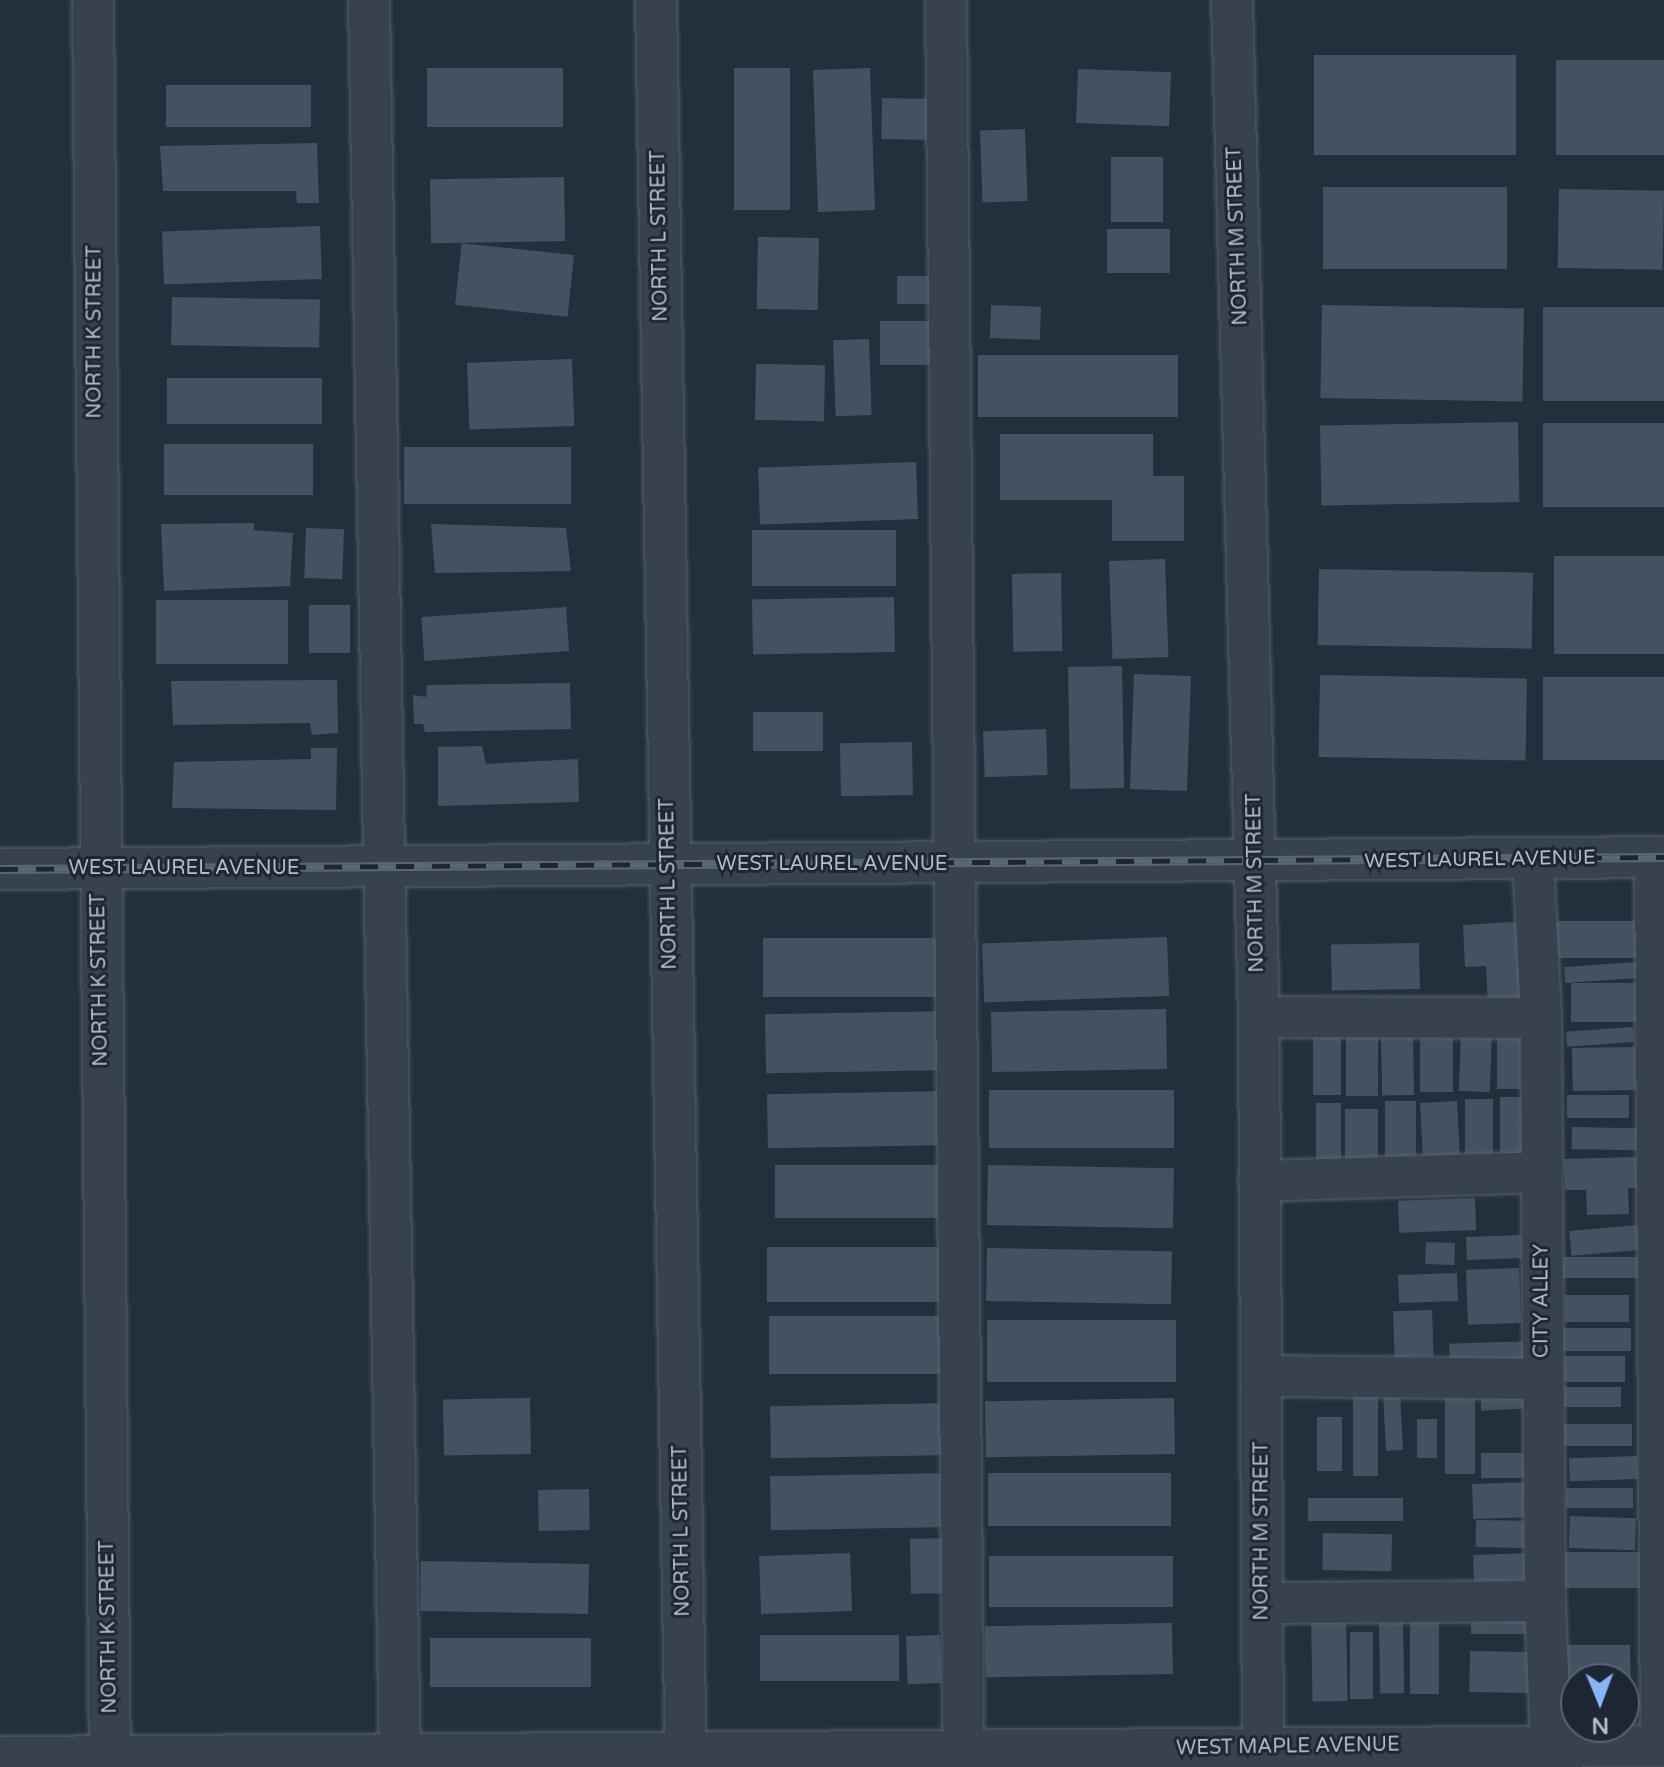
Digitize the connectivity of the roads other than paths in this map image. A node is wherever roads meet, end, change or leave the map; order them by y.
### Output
1 (93, 0) edge
2 (369, 0) edge
3 (656, 0) edge
4 (946, 0) edge
5 (1232, 0) edge
6 (1660, 857) edge
7 (1533, 858) junction
8 (669, 864) junction
9 (956, 864) junction
10 (1256, 864) junction
11 (386, 866) junction
12 (0, 869) edge
13 (99, 869) junction
14 (1259, 1017) junction
15 (1541, 1018) junction
16 (1542, 1172) junction
17 (1259, 1181) junction
18 (1262, 1376) junction
19 (1543, 1379) junction
20 (1545, 1601) junction
21 (1262, 1603) junction
22 (1551, 1745) junction
23 (1662, 1746) edge
24 (0, 1757) edge
25 (1263, 1757) edge
26 (964, 1759) edge
27 (686, 1760) edge
28 (110, 1761) edge
29 (400, 1761) edge

1 - 13 street, NORTH K STREET
2 - 11 street
3 - 8 street, NORTH L STREET
4 - 9 street
5 - 10 street, NORTH M STREET
6 - 7 street, WEST LAUREL AVENUE
6 - 23 street
7 - 10 street, WEST LAUREL AVENUE
7 - 15 street, CITY ALLEY
8 - 9 street, WEST LAUREL AVENUE
8 - 11 street, WEST LAUREL AVENUE
8 - 27 street, NORTH L STREET
9 - 10 street, WEST LAUREL AVENUE
9 - 26 street
10 - 14 street, NORTH M STREET
11 - 13 street, WEST LAUREL AVENUE
11 - 29 street
12 - 13 street, WEST LAUREL AVENUE
13 - 28 street, NORTH K STREET
14 - 15 street
14 - 17 street, NORTH M STREET
15 - 16 street, CITY ALLEY
16 - 17 street
16 - 19 street, CITY ALLEY
17 - 18 street, NORTH M STREET
18 - 19 street
18 - 21 street, NORTH M STREET
19 - 20 street, CITY ALLEY
20 - 21 street
20 - 22 street, CITY ALLEY
21 - 25 street, NORTH M STREET
22 - 23 street, WEST MAPLE AVENUE
22 - 25 street, WEST MAPLE AVENUE
24 - 28 street, WEST MAPLE AVENUE
25 - 26 street, WEST MAPLE AVENUE
26 - 27 street, WEST MAPLE AVENUE
27 - 29 street, WEST MAPLE AVENUE
28 - 29 street, WEST MAPLE AVENUE

